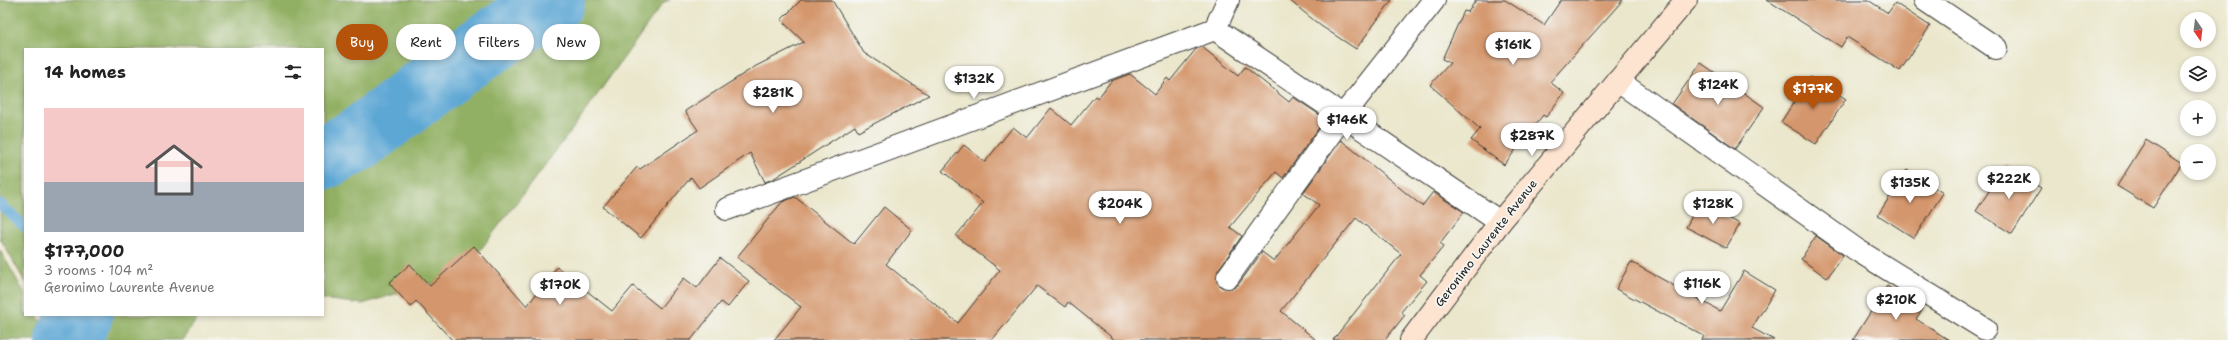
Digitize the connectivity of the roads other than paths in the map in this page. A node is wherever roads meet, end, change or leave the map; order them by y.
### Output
1 (1228, 0) edge
2 (1434, 0) edge
3 (1686, 0) edge
4 (1925, 0) edge
5 (1215, 29) junction
6 (1996, 48) dead end
7 (1618, 81) junction
8 (1342, 117) junction
9 (727, 209) dead end
10 (1500, 222) junction
11 (1228, 277) dead end
12 (1985, 329) dead end
13 (1411, 340) edge

1 - 5 street
2 - 8 street
3 - 7 street, Geronimo Laurente Avenue
4 - 6 street
5 - 8 street
5 - 9 street
7 - 10 street, Geronimo Laurente Avenue
7 - 12 street
8 - 10 street
8 - 11 street
10 - 13 street, Geronimo Laurente Avenue

